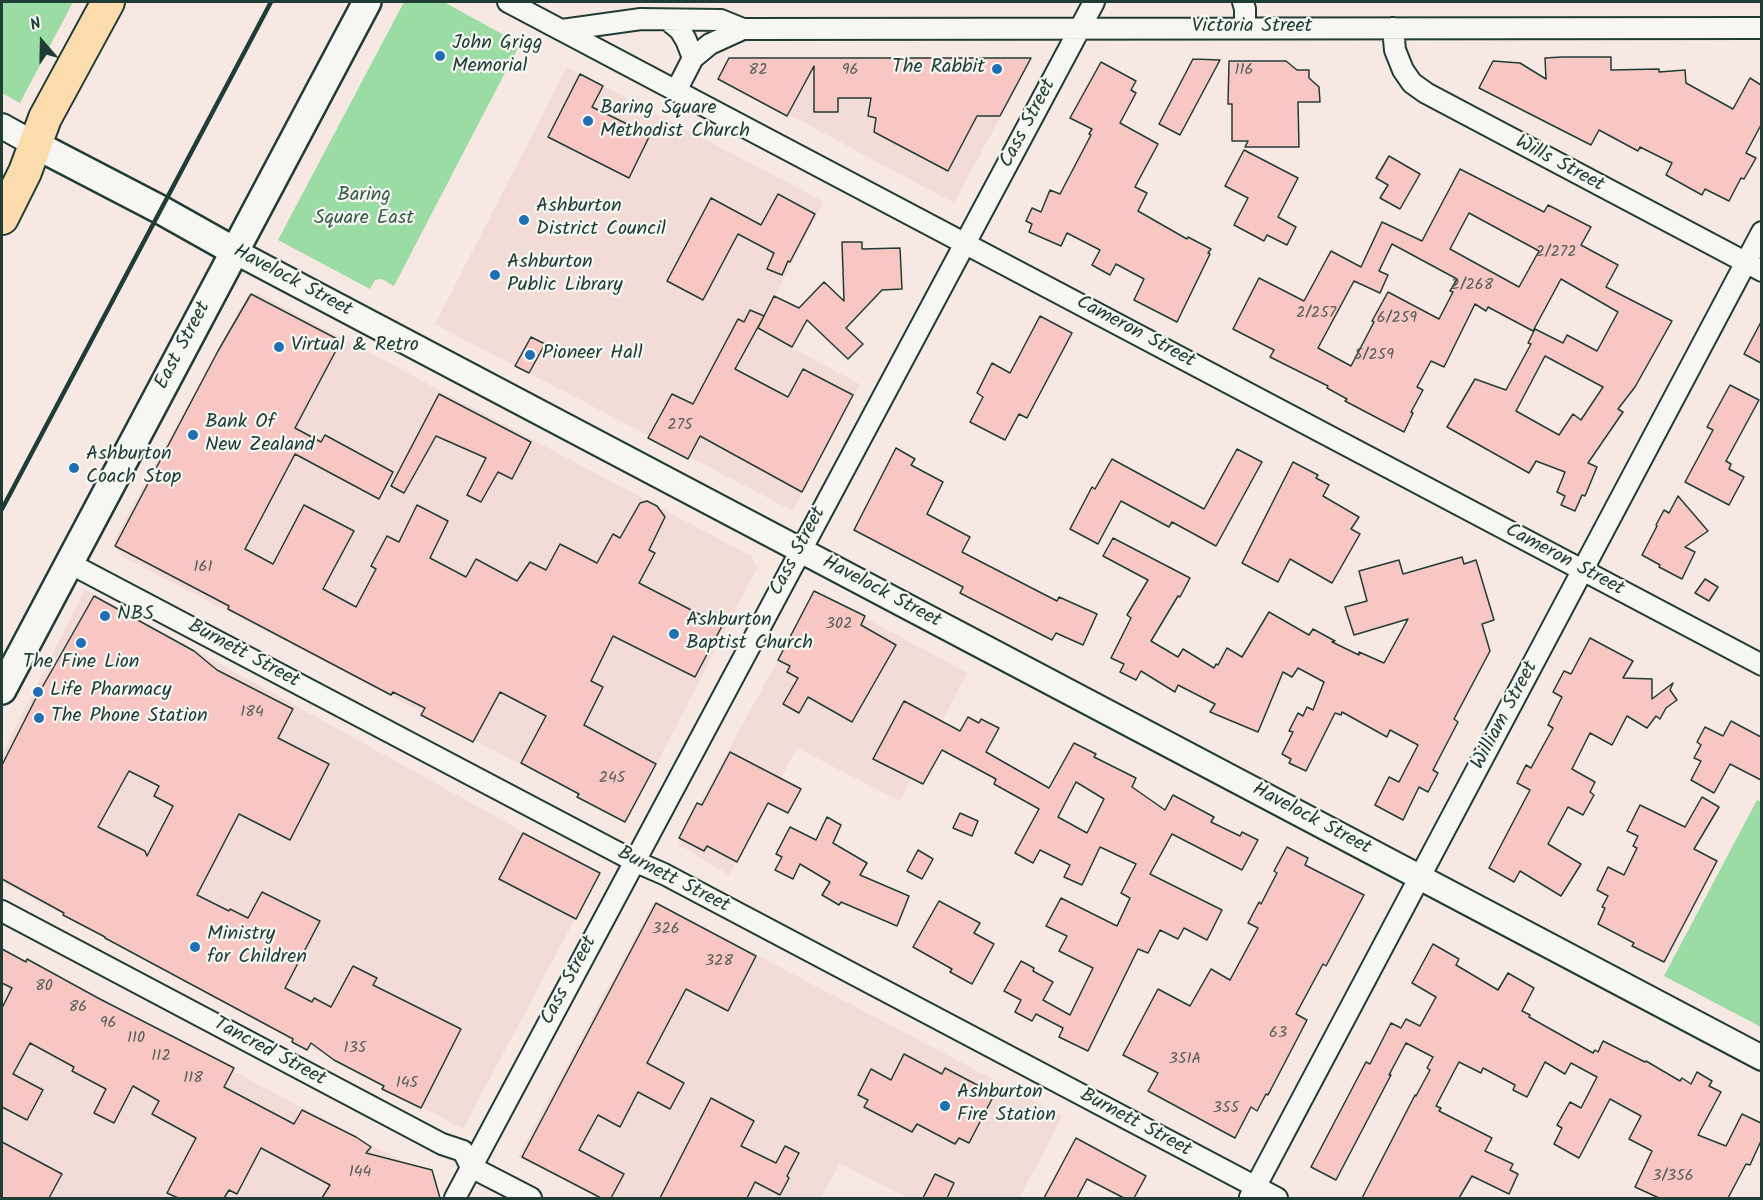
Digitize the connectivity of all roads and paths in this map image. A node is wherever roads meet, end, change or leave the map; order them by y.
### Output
1 (108, 2) edge
2 (367, 2) edge
3 (508, 2) edge
4 (1094, 2) edge
5 (1243, 2) edge
6 (668, 20) junction
7 (1245, 27) junction
8 (1393, 28) junction
9 (1761, 28) edge
10 (744, 29) junction
11 (1079, 29) junction
12 (562, 30) junction
13 (693, 58) junction
14 (676, 90) junction
15 (2, 126) edge
16 (36, 145) junction
17 (2, 218) edge
18 (1761, 232) edge
19 (965, 243) junction
20 (234, 251) junction
21 (1753, 267) edge
22 (800, 550) junction
23 (69, 563) junction
24 (1583, 570) junction
25 (1761, 665) edge
26 (2, 690) edge
27 (634, 861) junction
28 (1420, 878) junction
29 (2, 911) edge
30 (1761, 1058) edge
31 (471, 1167) junction
32 (1252, 1193) edge
33 (455, 1198) edge
34 (531, 1198) edge
35 (1277, 1198) edge

1 - 16 highway
2 - 20 main road, East Street
3 - 12 street, Cameron Street
4 - 11 street, Cass Street
5 - 7 street
6 - 10 street, Victoria Street
6 - 12 street, Victoria Street
6 - 13 street
7 - 8 street, Victoria Street
7 - 11 street, Victoria Street
8 - 9 street, Victoria Street
8 - 21 street, Wills Street
10 - 11 street, Victoria Street
10 - 13 street, Victoria Street
11 - 19 street, Cass Street
12 - 14 street, Cameron Street
13 - 14 street, Victoria Street
14 - 19 street, Cameron Street
15 - 16 street, Havelock Street
16 - 17 highway
16 - 20 main road, Havelock Street
18 - 21 street, William Street
19 - 22 street, Cass Street
19 - 24 street, Cameron Street
20 - 22 street, Havelock Street
20 - 23 main road, East Street
21 - 24 street, William Street
22 - 27 street, Cass Street
22 - 28 street, Havelock Street
23 - 26 main road, East Street
23 - 27 street, Burnett Street
24 - 25 street, Cameron Street
24 - 28 street, William Street
27 - 31 street, Cass Street
27 - 32 street, Burnett Street
28 - 30 street, Havelock Street
28 - 32 street, William Street
29 - 31 street, Tancred Street
31 - 33 street, Cass Street
31 - 34 street, Tancred Street
32 - 35 street, Burnett Street

